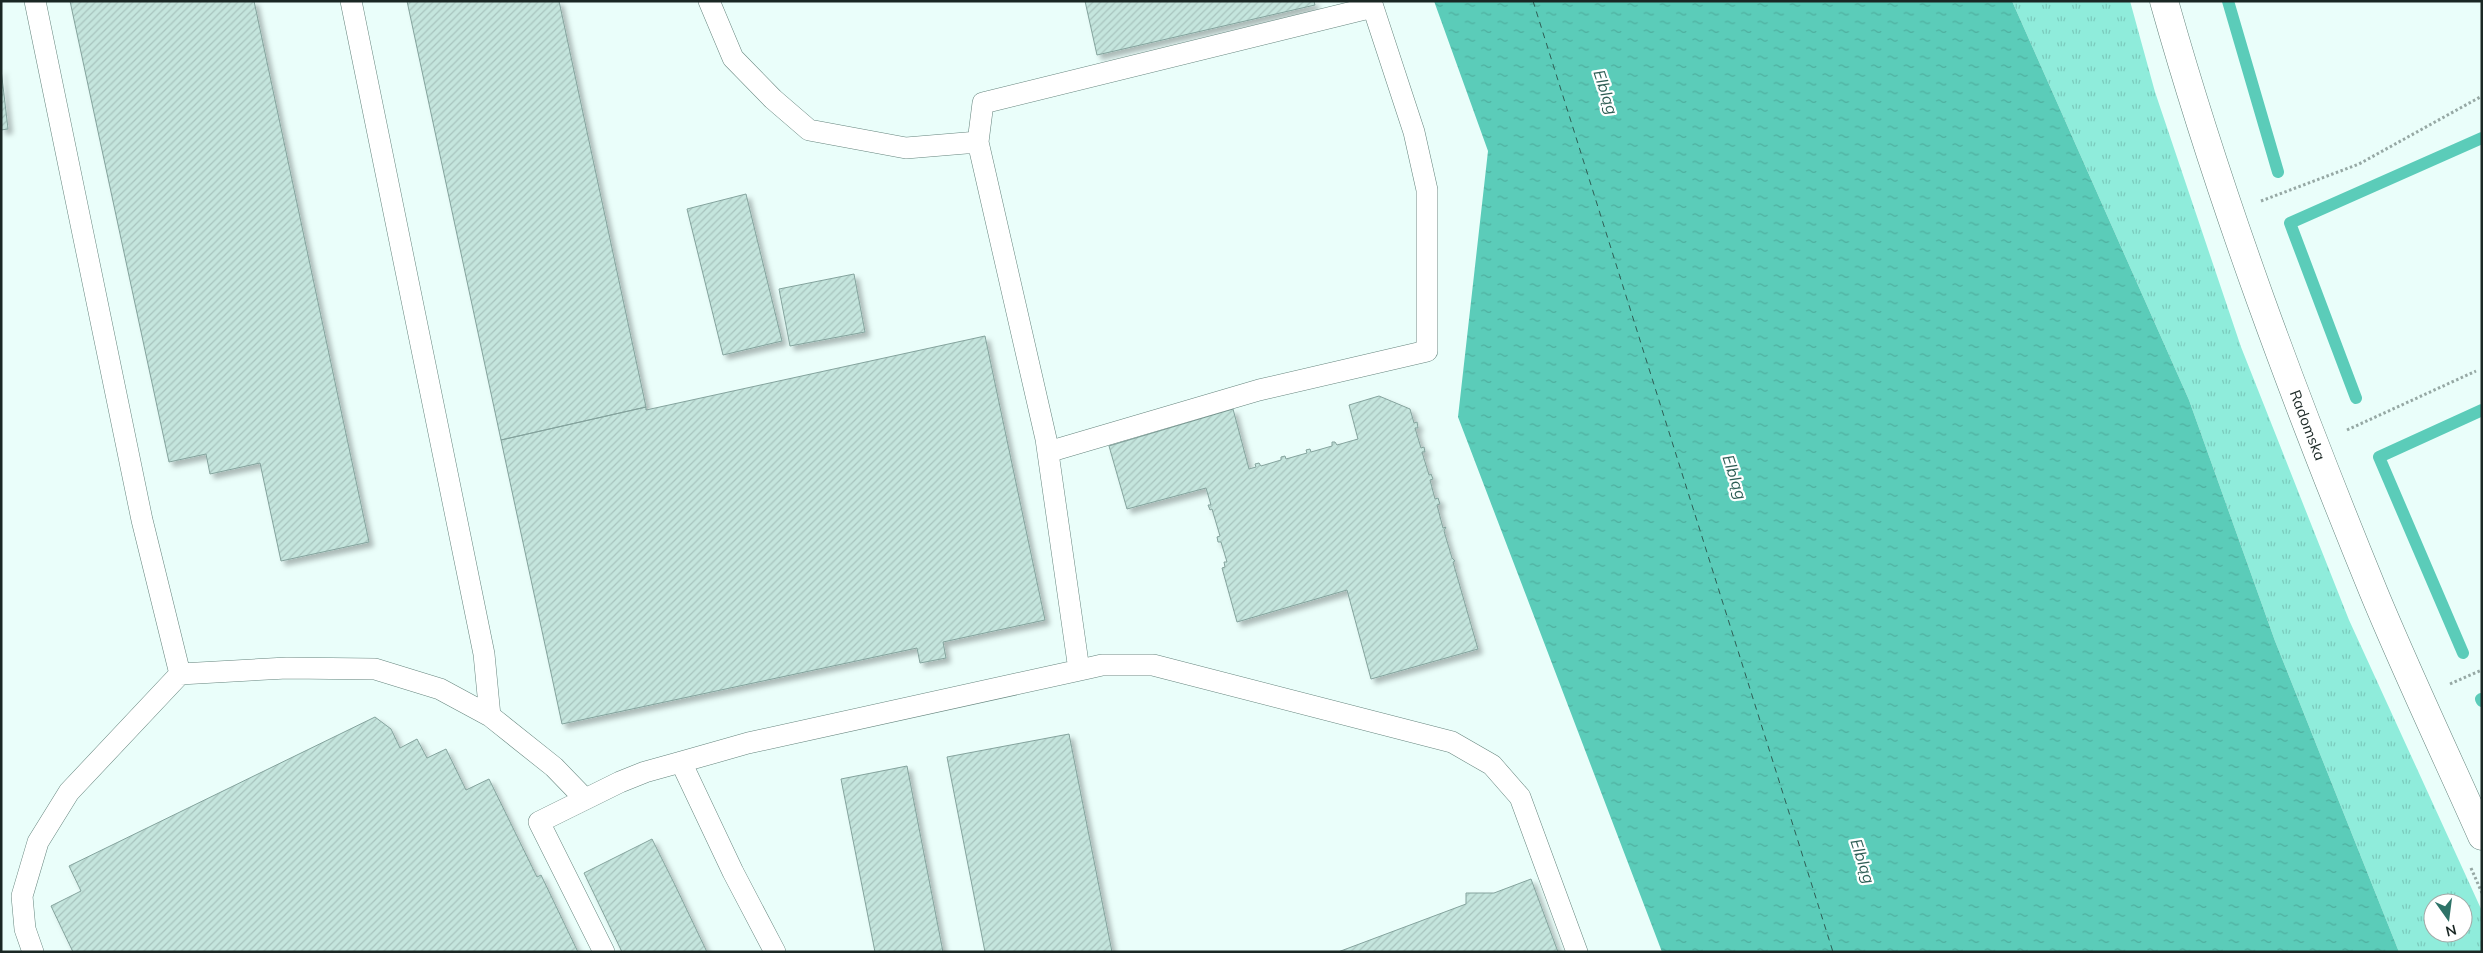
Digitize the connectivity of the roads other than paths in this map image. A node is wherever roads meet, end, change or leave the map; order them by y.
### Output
1 (35, 1) edge
2 (351, 1) edge
3 (709, 1) edge
4 (2164, 1) edge
5 (1372, 4) edge
6 (978, 142) junction
7 (1048, 452) junction
8 (1079, 670) junction
9 (180, 674) junction
10 (490, 716) junction
11 (681, 762) junction
12 (584, 798) junction
13 (2482, 836) edge
14 (33, 952) edge
15 (604, 952) edge
16 (775, 952) edge
17 (1577, 952) edge

1 - 9 lane
2 - 10 lane
3 - 6 lane
4 - 13 street, Radomska
5 - 6 lane
5 - 7 lane
6 - 7 lane
7 - 8 lane
8 - 11 lane
8 - 17 lane
9 - 10 lane
9 - 14 lane
10 - 12 lane
11 - 12 lane
11 - 16 lane
12 - 15 lane

